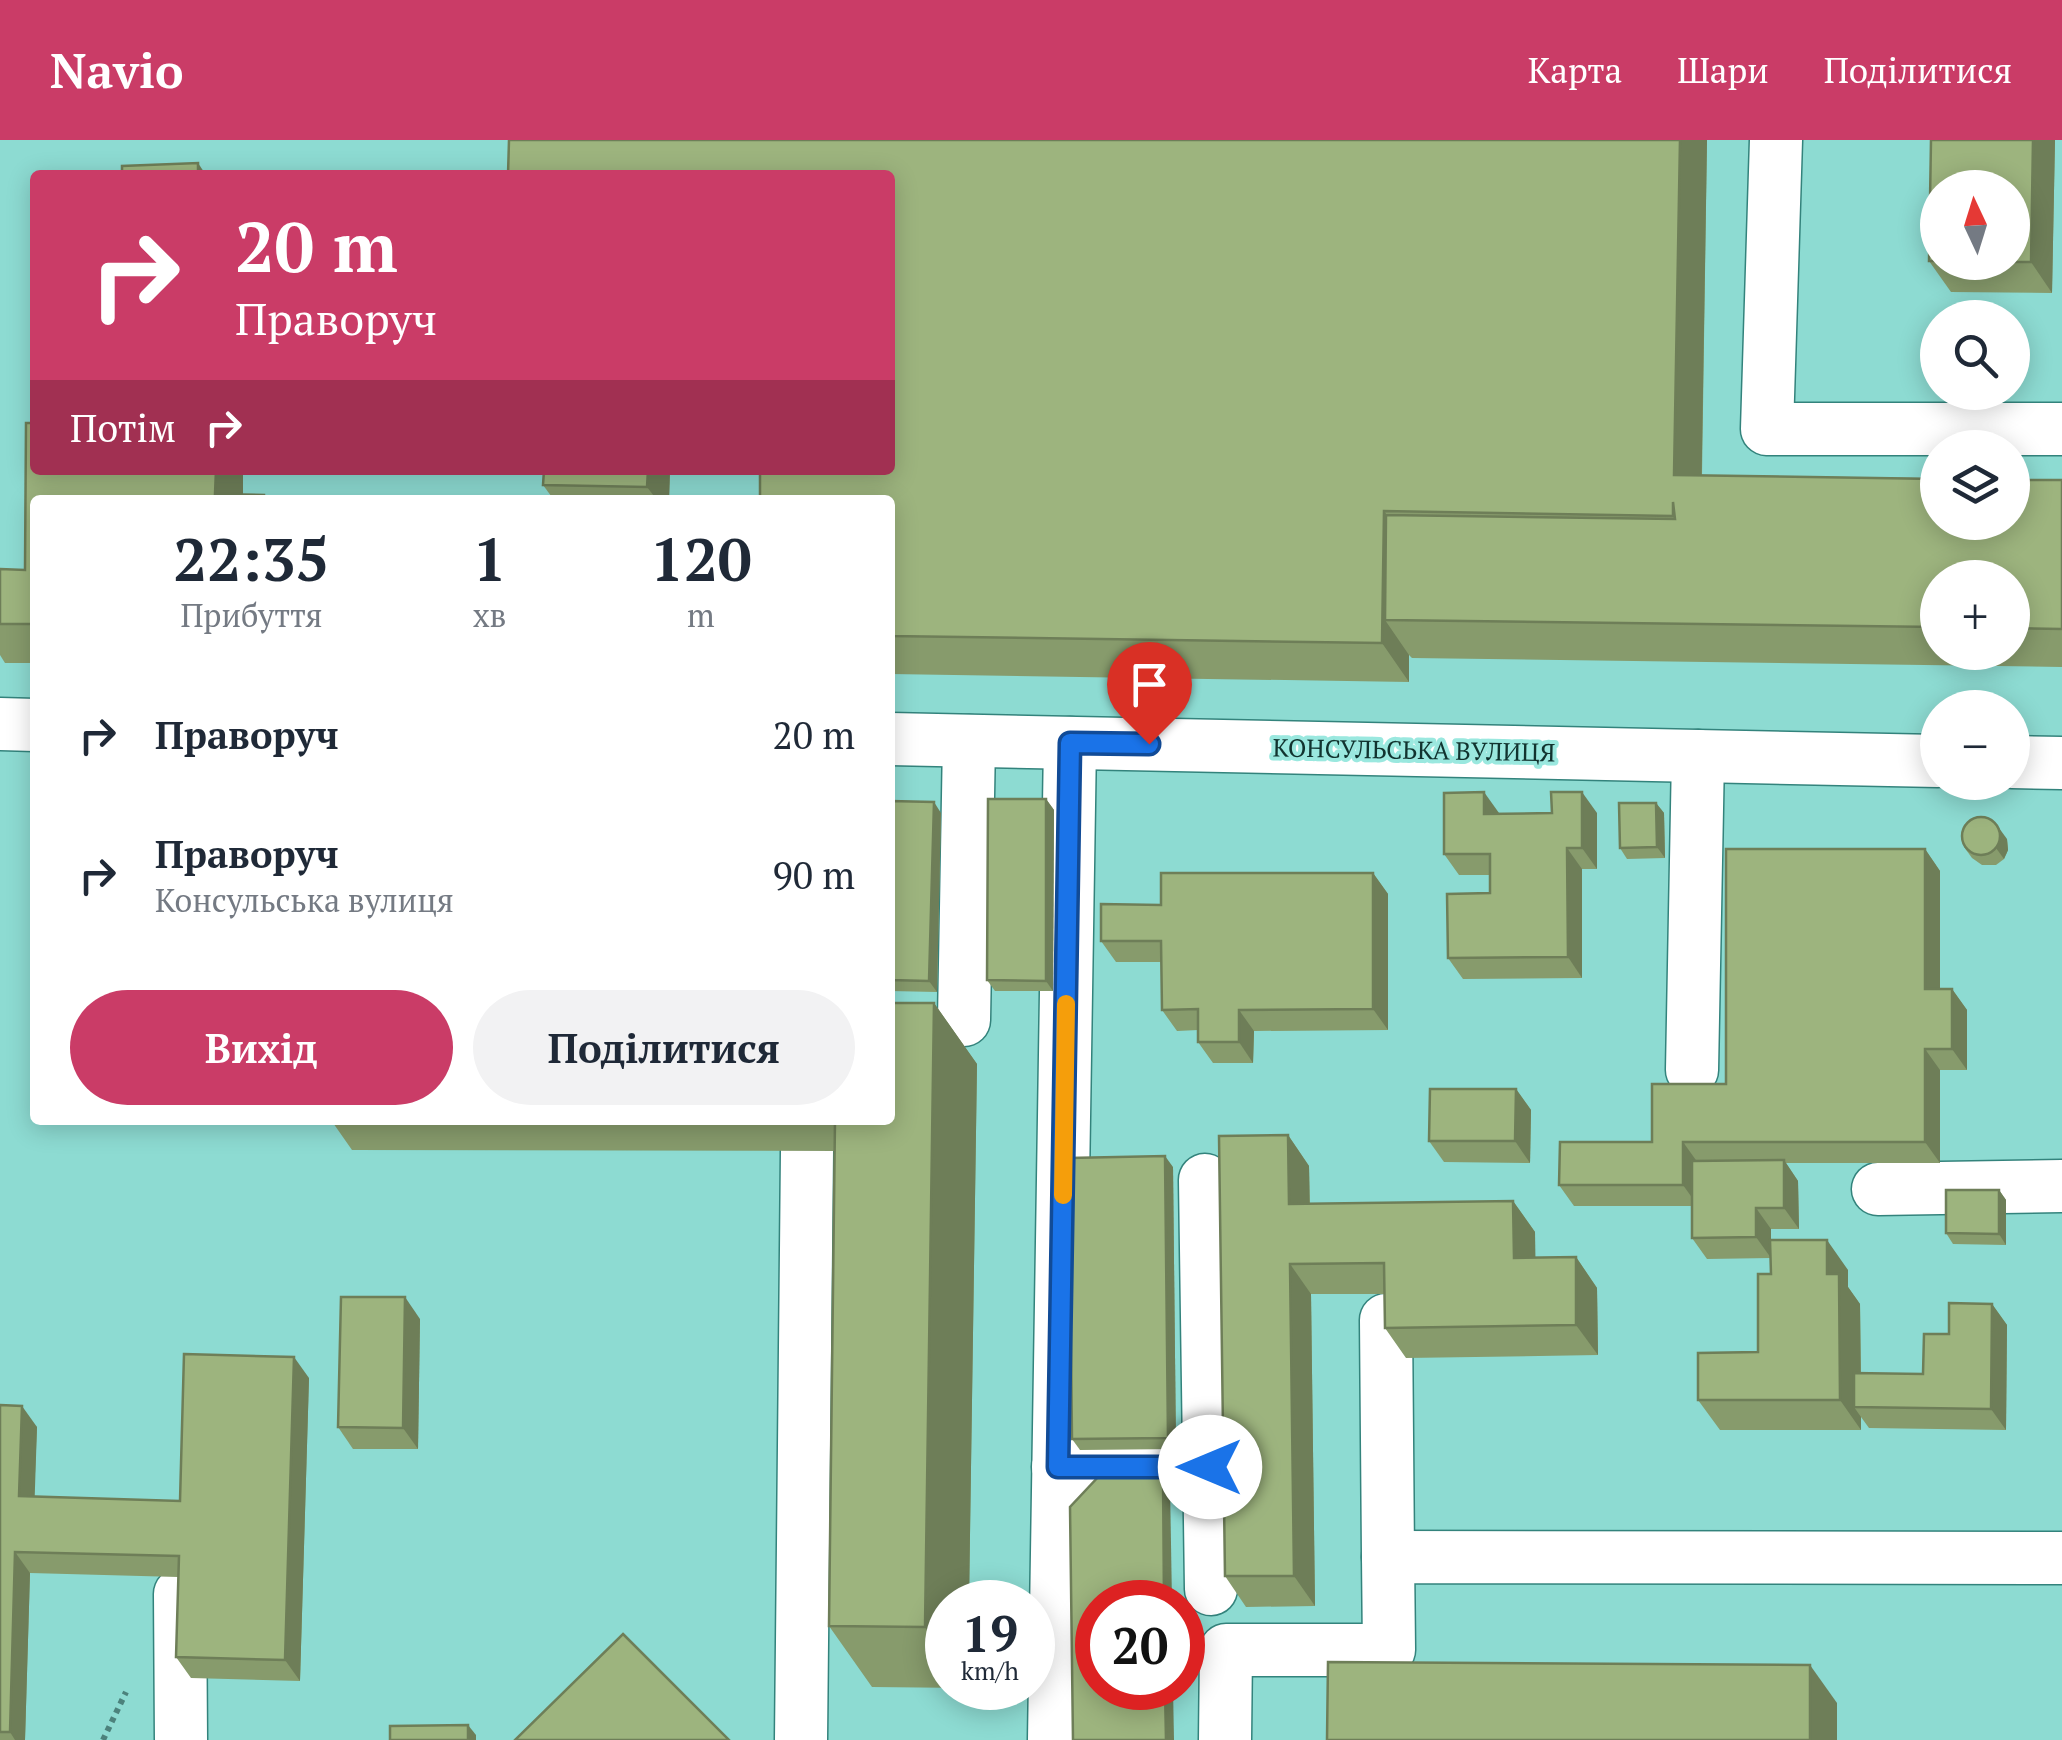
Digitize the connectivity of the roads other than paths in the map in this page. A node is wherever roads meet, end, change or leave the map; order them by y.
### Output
1 (1776, 140) edge
2 (2062, 429) edge
3 (0, 724) edge
4 (30, 725) edge
5 (895, 740) edge
6 (969, 741) junction
7 (1070, 743) junction
8 (1698, 756) junction
9 (1920, 761) edge
10 (2030, 762) edge
11 (2062, 763) edge
12 (964, 1020) dead end
13 (1692, 1070) dead end
14 (807, 1151) dead end
15 (1205, 1180) dead end
16 (2062, 1186) edge
17 (1878, 1189) dead end
18 (1386, 1320) edge
19 (1058, 1467) junction
20 (1210, 1467) junction
21 (1388, 1557) junction
22 (2062, 1558) edge
23 (180, 1577) edge
24 (1211, 1589) dead end
25 (181, 1740) edge
26 (802, 1740) edge
27 (1054, 1740) edge
28 (1225, 1740) edge

1 - 2 street
3 - 4 street
5 - 6 street, КОНСУЛЬСЬКА ВУЛИЦЯ
6 - 7 street, КОНСУЛЬСЬКА ВУЛИЦЯ
6 - 12 street
7 - 8 street, КОНСУЛЬСЬКА ВУЛИЦЯ
7 - 19 street
8 - 9 street, КОНСУЛЬСЬКА ВУЛИЦЯ
8 - 13 street
10 - 11 street
14 - 26 street
15 - 20 street
16 - 17 street
18 - 21 street
19 - 20 street
19 - 27 street
20 - 24 street
21 - 22 street
21 - 28 street
23 - 25 street

